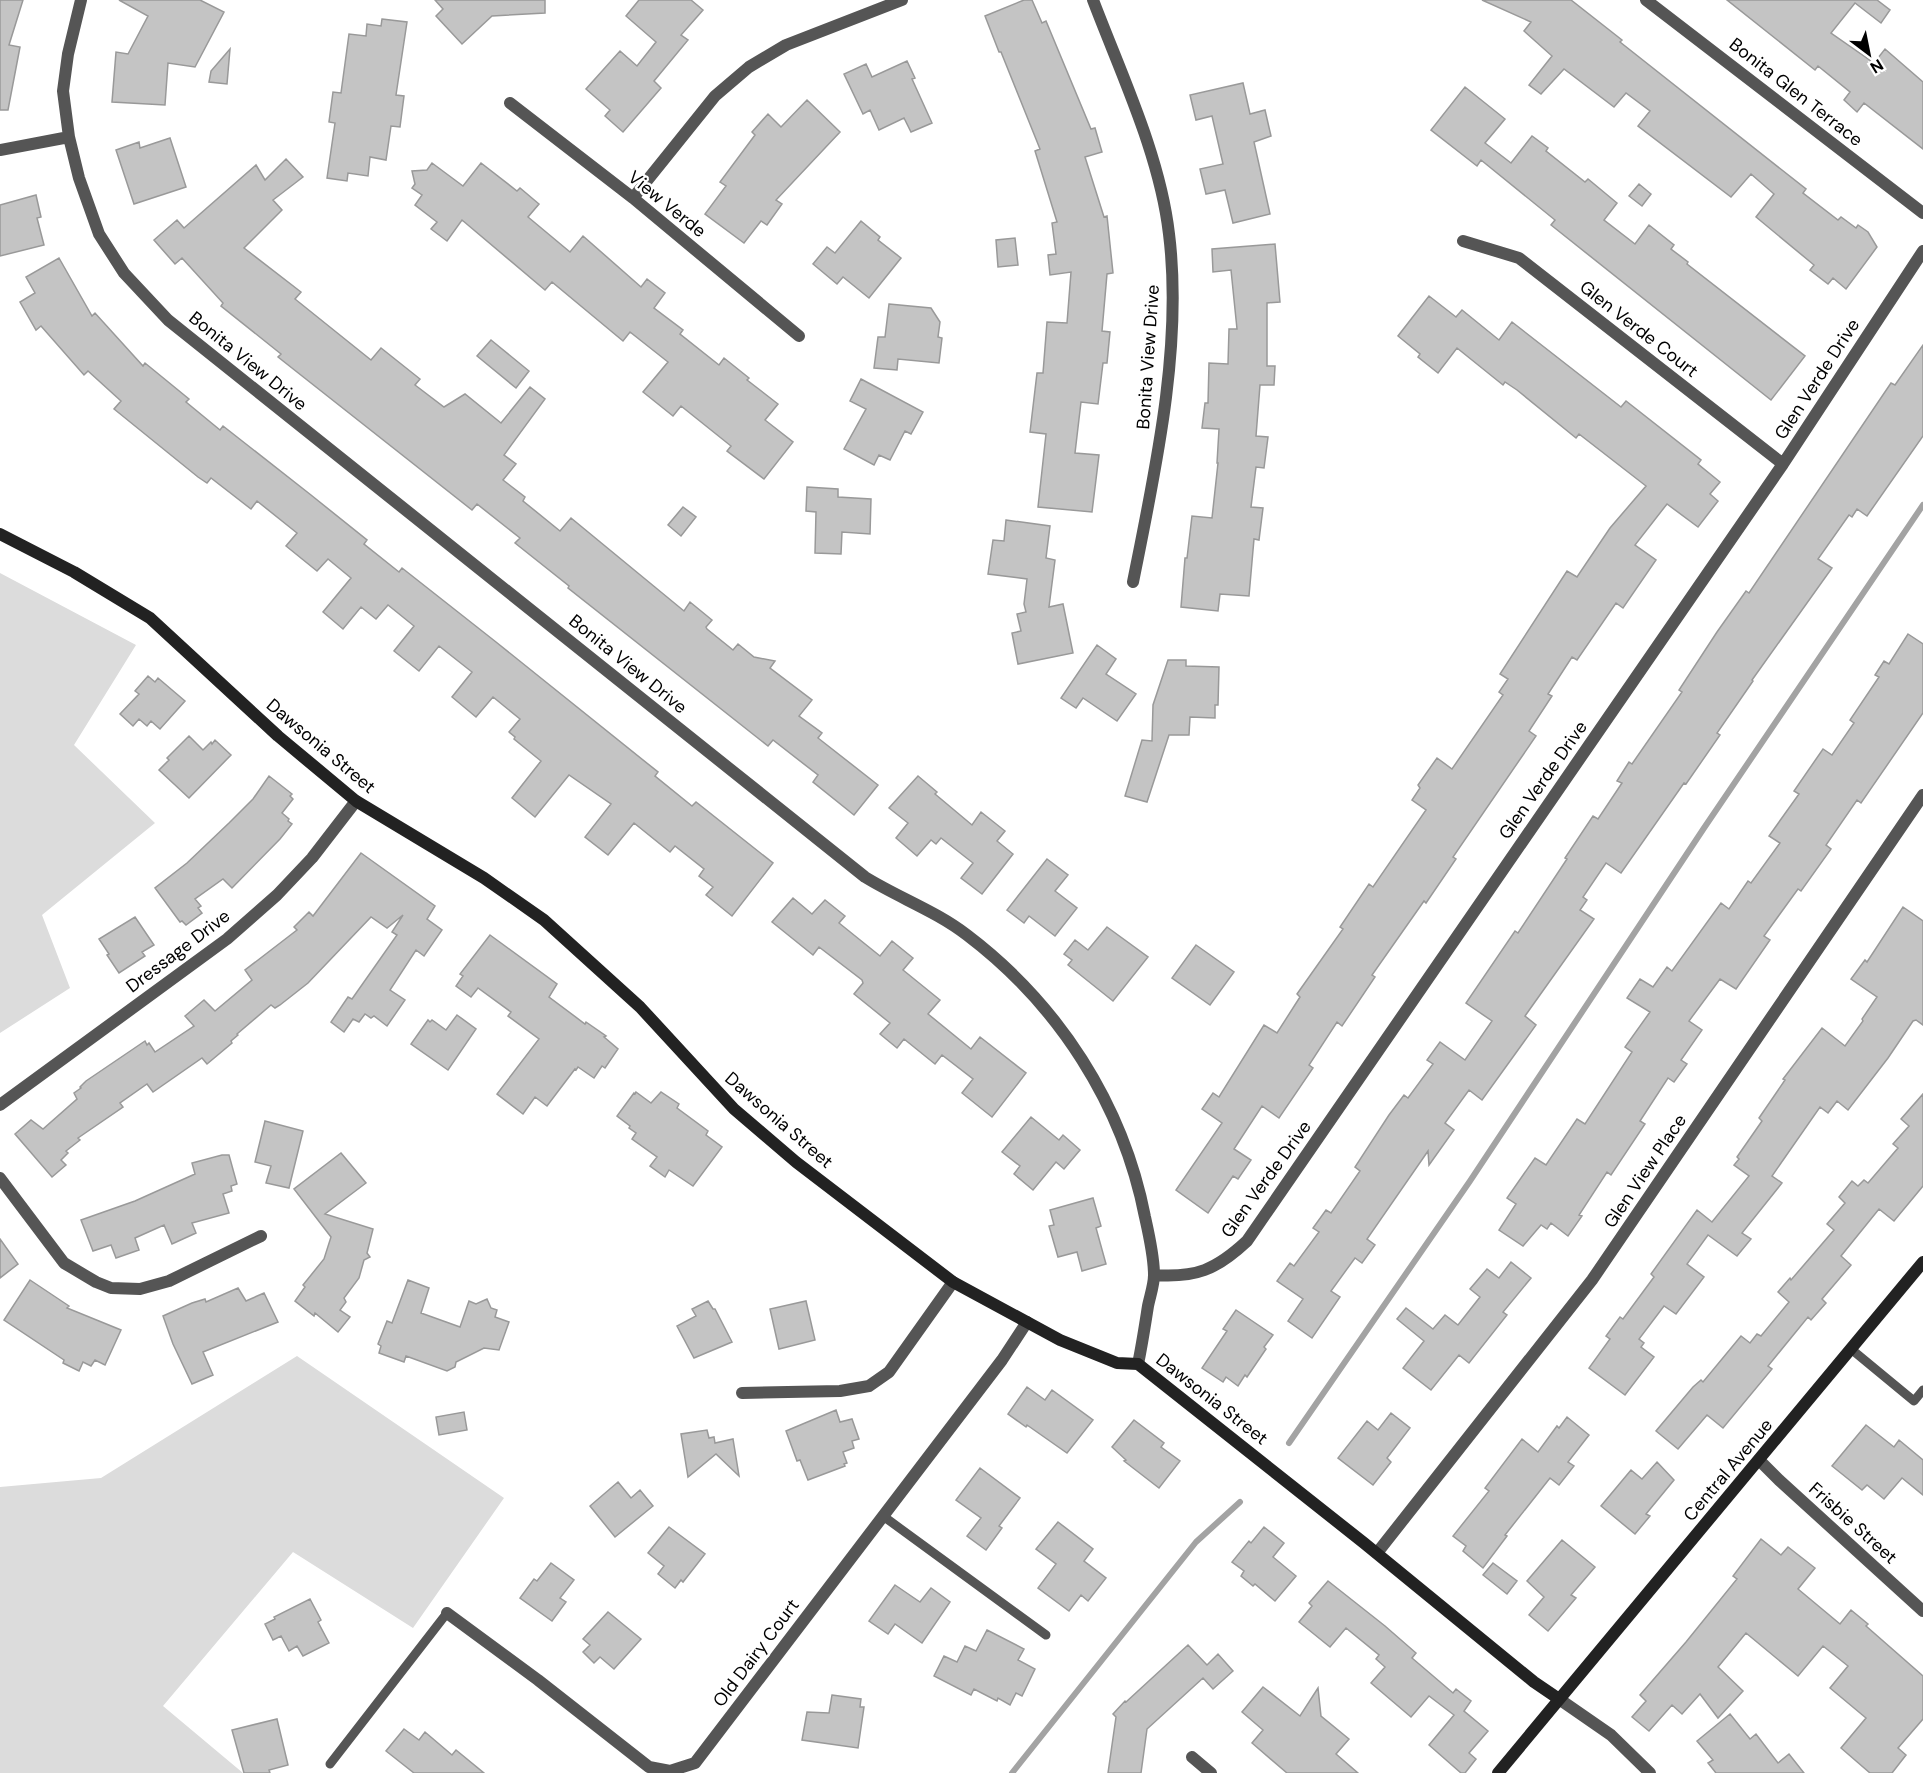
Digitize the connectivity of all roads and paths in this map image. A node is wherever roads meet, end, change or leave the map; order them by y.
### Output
1 (81, 0) edge
2 (902, 0) edge
3 (1093, 0) edge
4 (1646, 0) edge
5 (510, 103) dead end
6 (69, 136) junction
7 (0, 150) edge
8 (633, 198) junction
9 (1923, 213) edge
10 (1463, 242) dead end
11 (1923, 251) edge
12 (799, 336) dead end
13 (1783, 464) junction
14 (0, 534) edge
15 (1133, 582) dead end
16 (1923, 795) edge
17 (356, 801) junction
18 (0, 1105) edge
19 (0, 1178) edge
20 (261, 1236) dead end
21 (1923, 1262) edge
22 (1154, 1275) junction
23 (953, 1282) junction
24 (1027, 1322) junction
25 (1851, 1349) junction
26 (1138, 1364) junction
27 (1923, 1390) edge
28 (742, 1393) dead end
29 (1759, 1460) junction
30 (883, 1516) junction
31 (1377, 1553) junction
32 (1923, 1611) edge
33 (447, 1613) joint
34 (1046, 1635) dead end
35 (1559, 1699) junction
36 (1192, 1757) dead end
37 (330, 1764) dead end
38 (681, 1770) edge
39 (1211, 1773) edge
40 (1498, 1773) edge
41 (1650, 1773) edge

1 - 6 street, Bonita View Drive
2 - 8 street
3 - 15 street, Bonita View Drive
4 - 9 street, Bonita Glen Terrace
5 - 8 street, View Verde
6 - 7 street
6 - 22 street, Bonita View Drive
8 - 12 street, View Verde
10 - 13 street, Glen Verde Court
11 - 13 street, Glen Verde Drive
13 - 22 street, Glen Verde Drive
14 - 17 street, Dawsonia Street
16 - 31 street, Glen View Place
17 - 18 street, Dressage Drive
17 - 23 street, Dawsonia Street
19 - 20 street
21 - 25 street, Central Avenue
22 - 26 street, Bonita View Drive
23 - 24 street, Dawsonia Street
23 - 28 street
24 - 26 street, Dawsonia Street
24 - 30 street, Old Dairy Court
25 - 27 lane
25 - 29 street, Central Avenue
26 - 31 street, Dawsonia Street
29 - 32 street, Frisbie Street
29 - 35 street, Central Avenue
30 - 34 lane
30 - 38 street, Old Dairy Court
31 - 35 street, Dawsonia Street
33 - 37 lane
33 - 38 street, Old Dairy Court
35 - 40 street, Central Avenue
35 - 41 street
36 - 39 street

